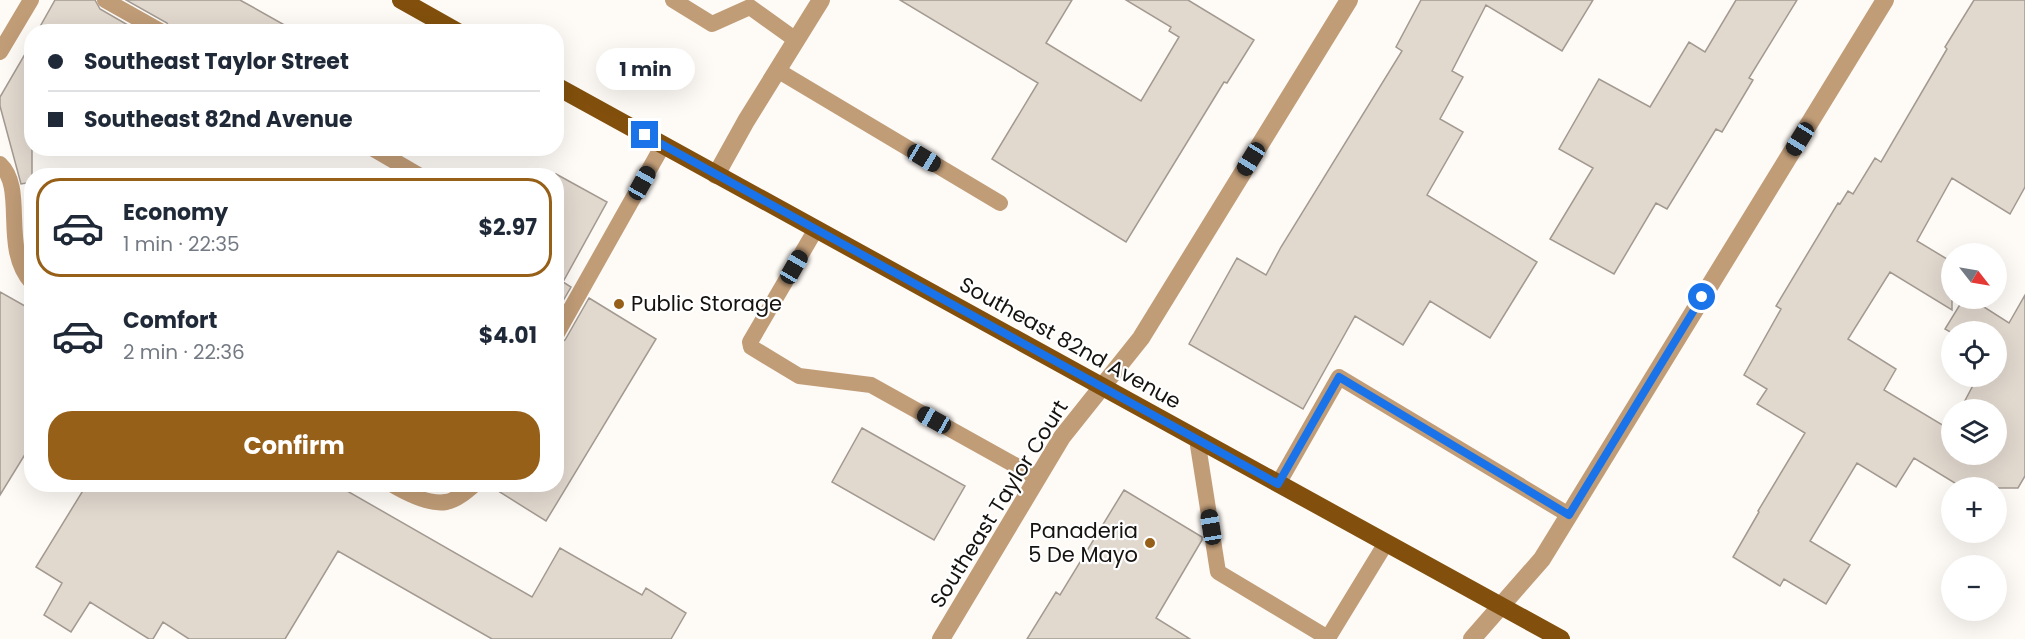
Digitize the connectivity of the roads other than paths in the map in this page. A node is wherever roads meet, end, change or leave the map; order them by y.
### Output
1 (31, 0) edge
2 (105, 0) edge
3 (401, 0) edge
4 (673, 0) edge
5 (821, 0) edge
6 (1349, 0) edge
7 (1885, 0) edge
8 (148, 24) edge
9 (444, 24) edge
10 (796, 40) junction
11 (0, 52) edge
12 (777, 70) junction
13 (564, 90) edge
14 (663, 145) junction
15 (386, 156) edge
16 (0, 164) edge
17 (406, 168) edge
18 (716, 175) junction
19 (1000, 203) dead end
20 (816, 229) junction
21 (24, 276) edge
22 (564, 321) edge
23 (1103, 386) junction
24 (1197, 439) junction
25 (1038, 478) junction
26 (1278, 484) junction
27 (405, 492) edge
28 (466, 492) edge
29 (1569, 515) junction
30 (1386, 543) junction
31 (1500, 606) junction
32 (941, 639) edge
33 (1472, 639) edge
34 (1561, 639) edge

1 - 11 lane
2 - 8 lane
3 - 9 main road
4 - 10 lane
5 - 10 street
6 - 23 street, Southeast Taylor Court
7 - 29 street
10 - 12 street
12 - 18 street
12 - 19 lane
13 - 14 main road, Southeast 82nd Avenue
14 - 18 main road, Southeast 82nd Avenue
14 - 22 lane
15 - 17 lane
16 - 21 lane
18 - 20 main road, Southeast 82nd Avenue
20 - 23 main road, Southeast 82nd Avenue
20 - 25 lane
23 - 24 main road, Southeast 82nd Avenue
23 - 25 street, Southeast Taylor Court
24 - 26 main road, Southeast 82nd Avenue
24 - 30 lane
25 - 32 street, Southeast Taylor Court
26 - 29 lane
26 - 30 main road, Southeast 82nd Avenue
27 - 28 lane
29 - 31 street
30 - 31 main road, Southeast 82nd Avenue
31 - 33 street
31 - 34 main road, Southeast 82nd Avenue

